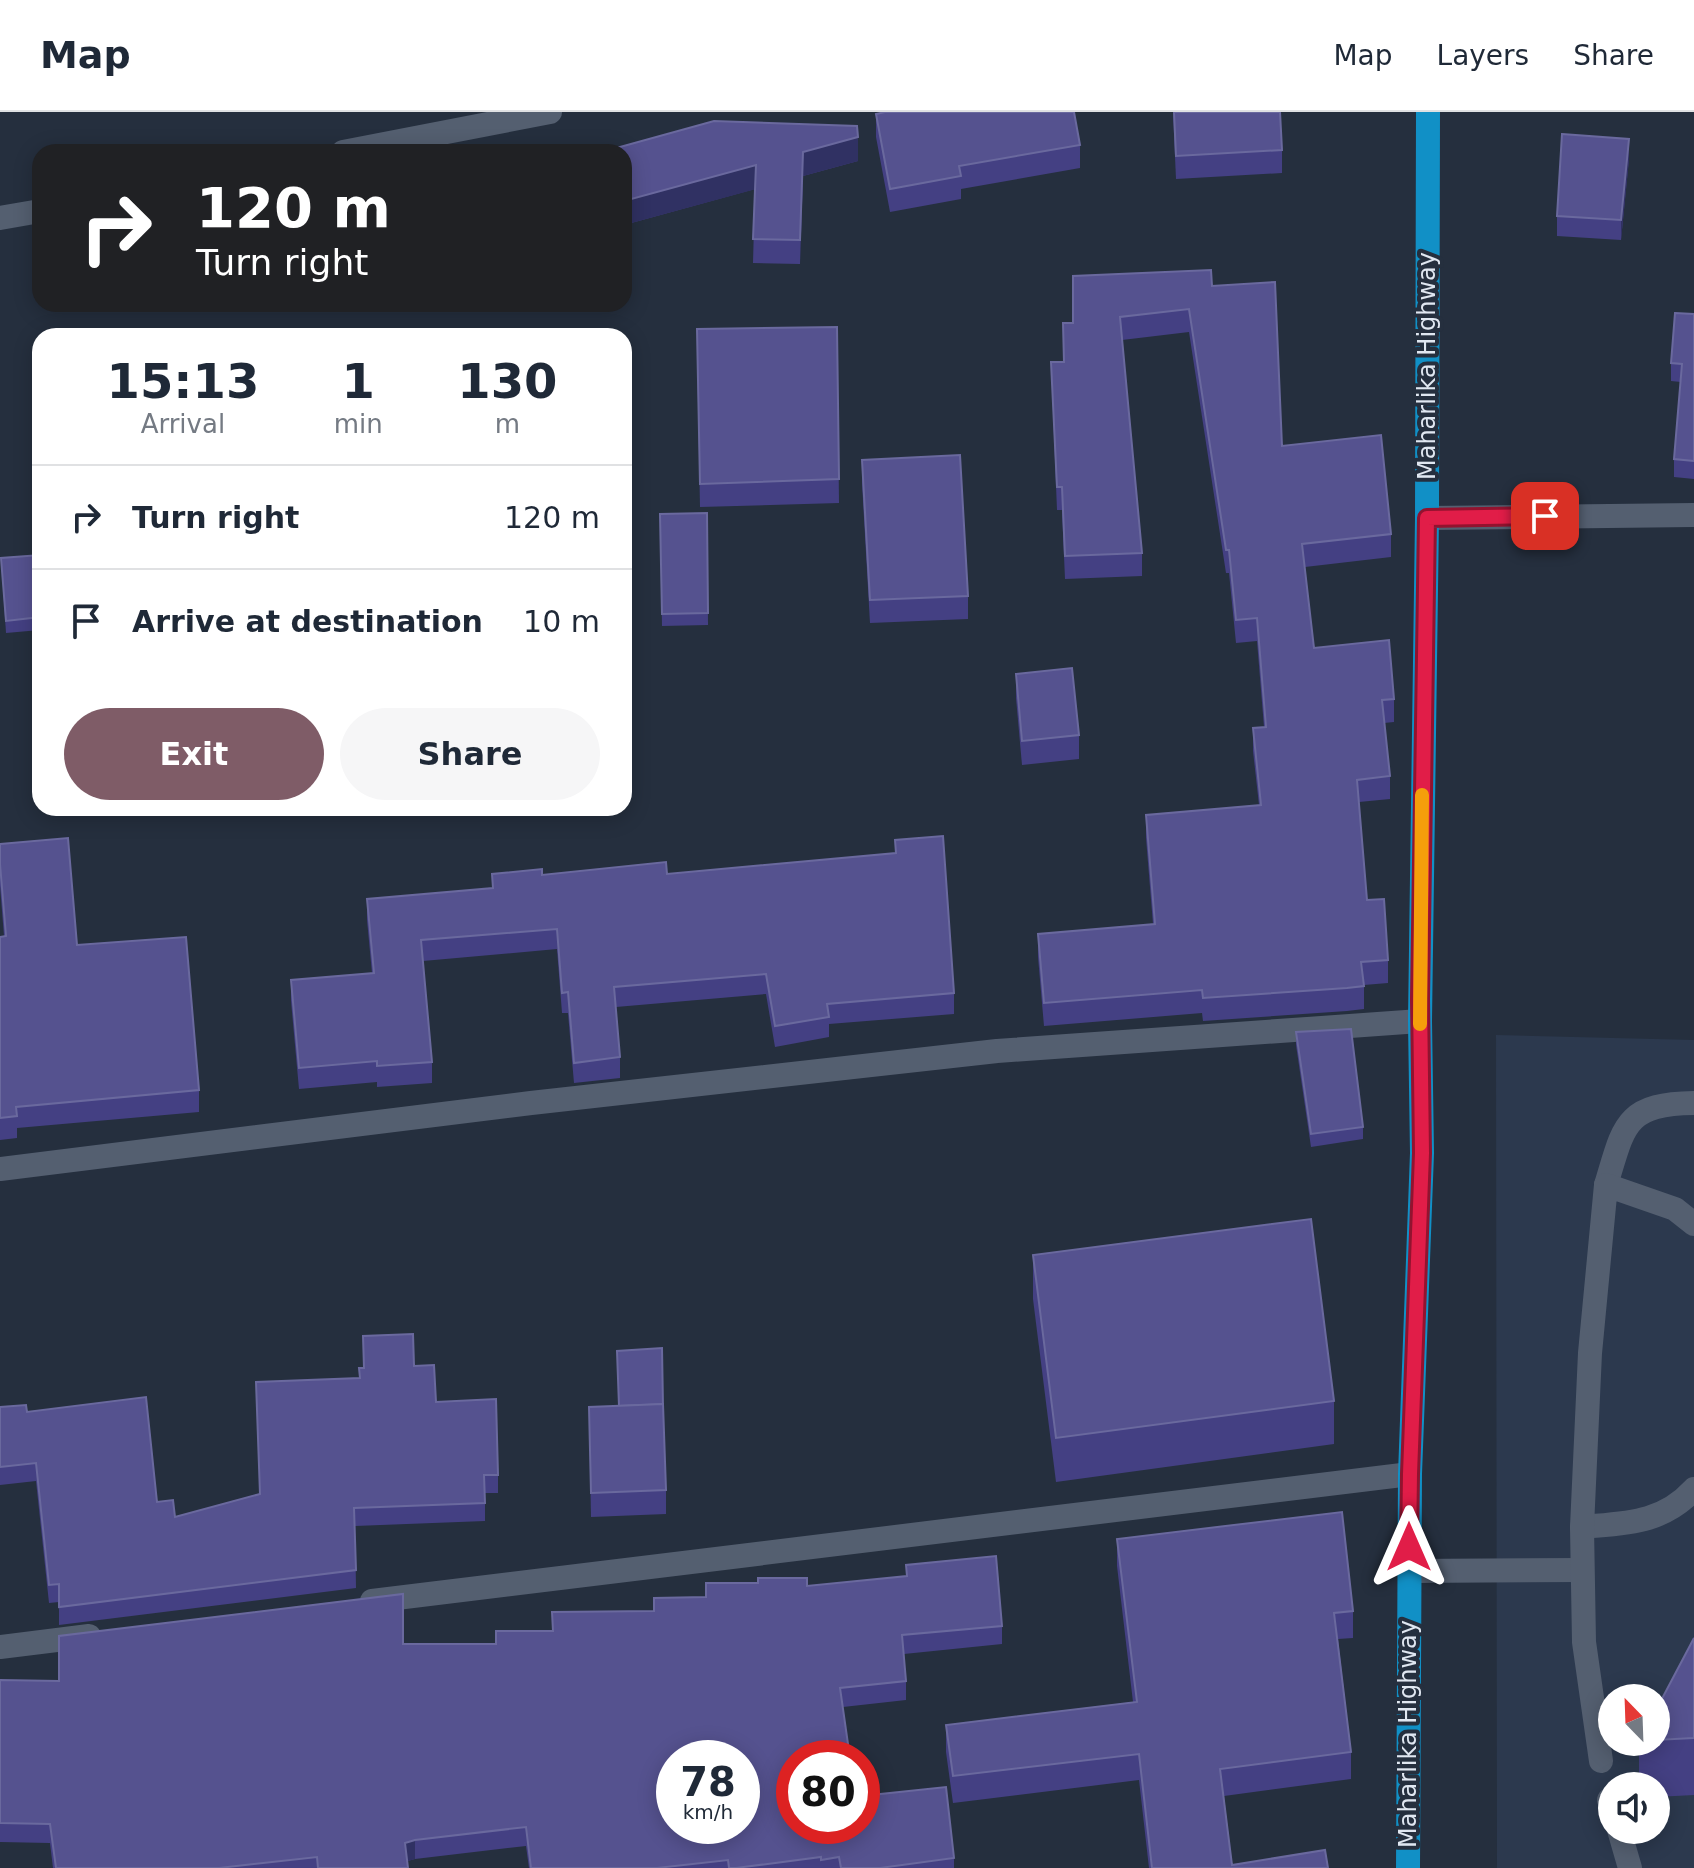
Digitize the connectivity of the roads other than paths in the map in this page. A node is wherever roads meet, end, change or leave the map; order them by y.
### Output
1 (550, 112) edge
2 (1428, 112) edge
3 (384, 144) edge
4 (32, 212) edge
5 (0, 218) edge
6 (1694, 515) edge
7 (1427, 518) junction
8 (1420, 1021) junction
9 (1694, 1103) edge
10 (0, 1169) edge
11 (1606, 1185) junction
12 (1694, 1224) edge
13 (1410, 1474) junction
14 (1694, 1489) edge
15 (1582, 1527) junction
16 (1582, 1570) junction
17 (1409, 1571) junction
18 (343, 1605) edge
19 (109, 1634) edge
20 (0, 1647) edge
21 (1601, 1761) dead end
22 (1623, 1844) edge
23 (1408, 1868) edge
24 (1630, 1868) edge

1 - 3 street
2 - 7 highway, Maharlika Highway
4 - 5 street
6 - 7 street
7 - 8 highway, Maharlika Highway
8 - 10 street
8 - 13 highway, Maharlika Highway
9 - 11 street
11 - 12 street
11 - 15 street
13 - 17 highway, Maharlika Highway
13 - 18 street
14 - 15 street
15 - 16 street
16 - 17 street
16 - 21 street
17 - 23 highway, Maharlika Highway
19 - 20 street
22 - 24 street

